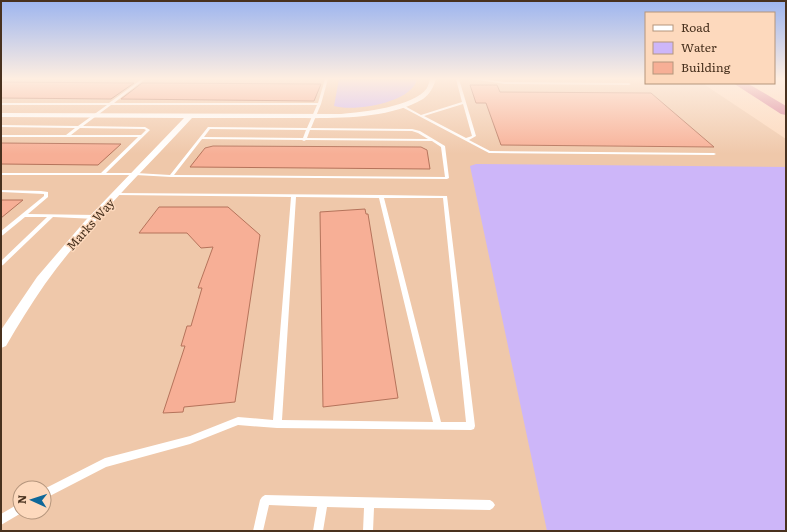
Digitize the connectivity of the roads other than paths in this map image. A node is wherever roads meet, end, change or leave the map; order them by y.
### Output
1 (1, 104) edge
2 (111, 104) junction
3 (319, 104) joint
4 (406, 104) edge
5 (458, 104) edge
6 (465, 104) edge
7 (774, 104) edge
8 (402, 106) junction
9 (786, 111) edge
10 (1, 115) edge
11 (96, 115) junction
12 (191, 115) junction
13 (314, 116) junction
14 (421, 116) junction
15 (1, 126) edge
16 (80, 127) junction
17 (309, 129) junction
18 (1, 136) edge
19 (68, 136) junction
20 (141, 136) junction
21 (202, 138) junction
22 (304, 140) junction
23 (433, 140) junction
24 (466, 140) junction
25 (714, 154) dead end
26 (1, 174) edge
27 (102, 174) junction
28 (136, 174) junction
29 (171, 176) junction
30 (1, 192) edge
31 (117, 194) junction
32 (294, 196) junction
33 (381, 196) junction
34 (24, 215) junction
35 (51, 216) junction
36 (96, 217) junction
37 (1, 234) edge
38 (1, 264) edge
39 (1, 342) edge
40 (277, 424) junction
41 (438, 425) junction
42 (52, 490) edge
43 (323, 502) junction
44 (369, 503) junction
45 (490, 505) dead end
46 (12, 513) edge
47 (1, 520) edge
48 (258, 531) edge
49 (318, 531) edge
50 (368, 531) edge

1 - 2 lane
2 - 3 lane
2 - 11 lane
3 - 13 lane
4 - 8 street
5 - 14 lane
6 - 24 lane
7 - 9 highway
8 - 13 street
8 - 14 lane
10 - 11 street
11 - 12 street
11 - 16 lane
12 - 13 street
12 - 28 street, Marks Way
13 - 17 lane
14 - 24 lane
15 - 16 lane
16 - 19 lane
16 - 20 lane
17 - 21 lane
17 - 22 lane
17 - 23 lane
18 - 19 lane
19 - 20 lane
20 - 27 lane
21 - 22 lane
21 - 29 lane
22 - 23 lane
23 - 29 lane
24 - 25 lane
26 - 27 lane
27 - 28 lane
28 - 29 lane
28 - 31 street, Marks Way
30 - 34 lane
31 - 32 lane
31 - 36 street, Marks Way
32 - 33 lane
32 - 40 lane
33 - 41 lane
33 - 41 lane
34 - 35 lane
34 - 37 lane
35 - 36 lane
35 - 38 lane
36 - 39 street, Marks Way
40 - 41 lane
40 - 42 lane
43 - 44 lane
43 - 48 lane
43 - 49 lane
44 - 45 lane
44 - 50 lane
46 - 47 lane

